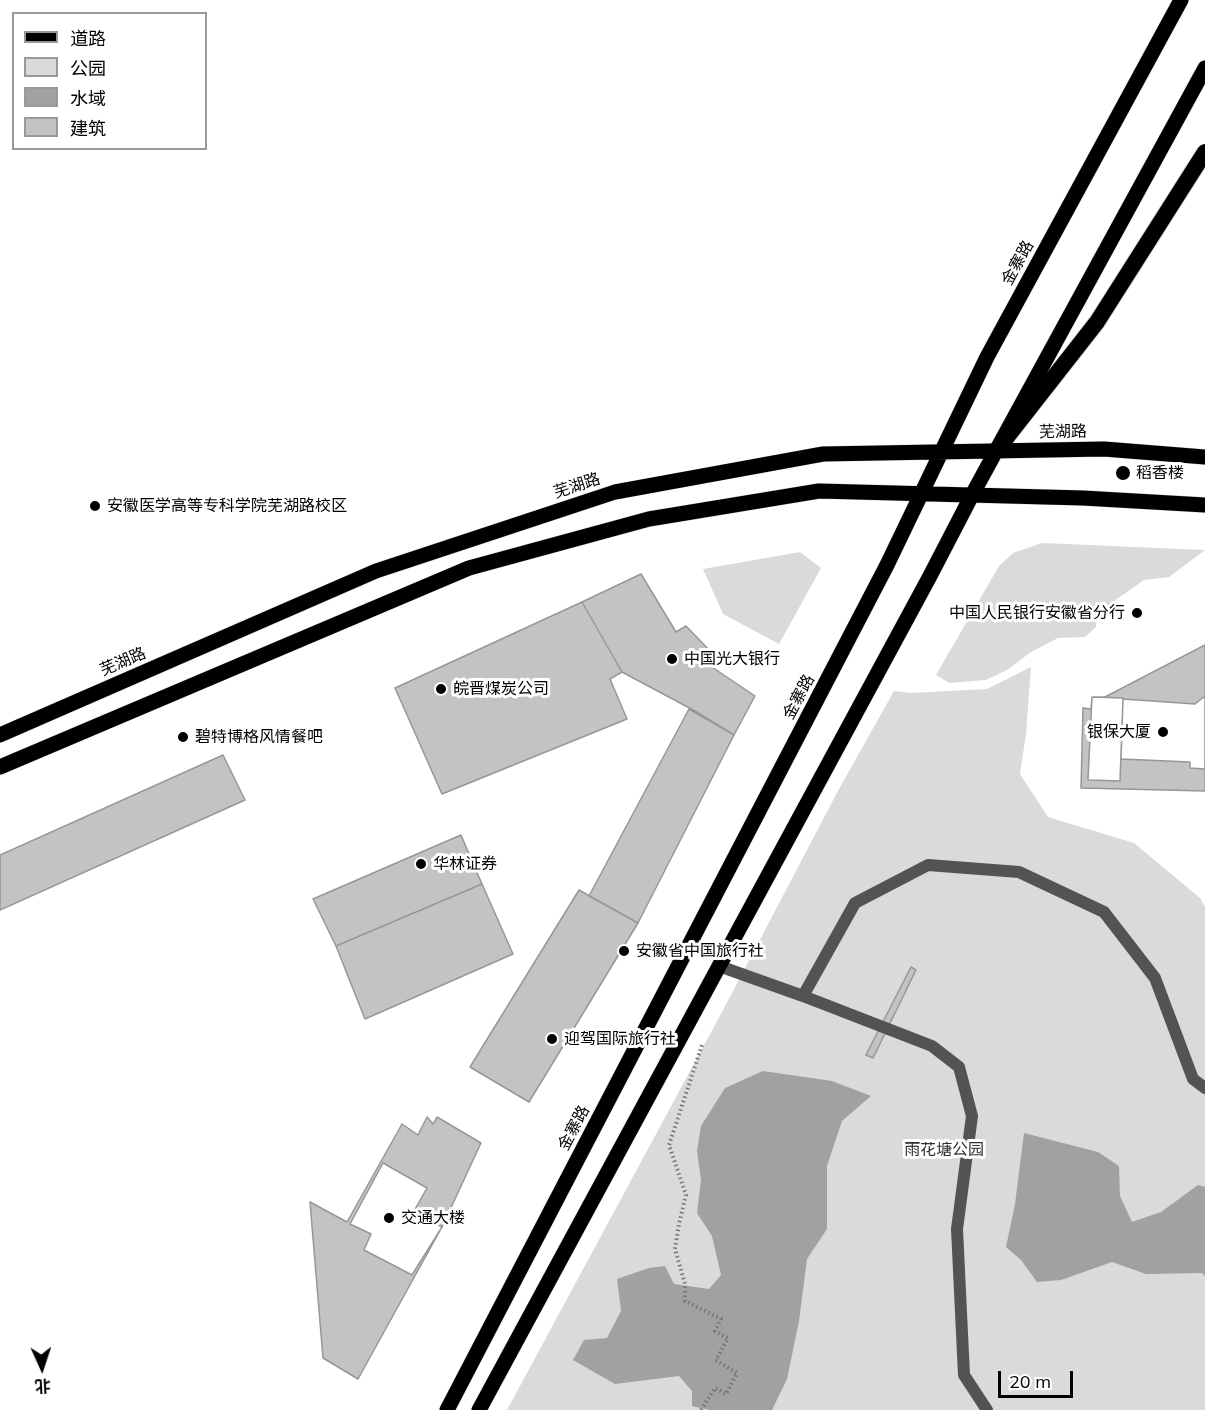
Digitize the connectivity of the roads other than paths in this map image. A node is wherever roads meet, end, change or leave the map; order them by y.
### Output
1 (1181, 0) edge
2 (1205, 68) edge
3 (1205, 152) edge
4 (996, 451) junction
5 (941, 452) junction
6 (1205, 457) edge
7 (921, 494) junction
8 (972, 495) junction
9 (1205, 505) edge
10 (0, 735) edge
11 (0, 767) edge
12 (719, 966) junction
13 (803, 996) junction
14 (1205, 1088) edge
15 (447, 1410) edge
16 (479, 1410) edge
17 (987, 1410) edge

1 - 5 main road, 金寨路
2 - 4 main road
3 - 4 highway, bridge
4 - 5 main road, 芜湖路
4 - 6 main road, 芜湖路
4 - 8 main road
5 - 7 main road, 金寨路
5 - 10 main road, 芜湖路
7 - 8 main road
7 - 11 main road
7 - 15 main road, 金寨路
8 - 9 main road
8 - 12 main road
12 - 13 street
12 - 16 main road
13 - 14 street
13 - 17 street

